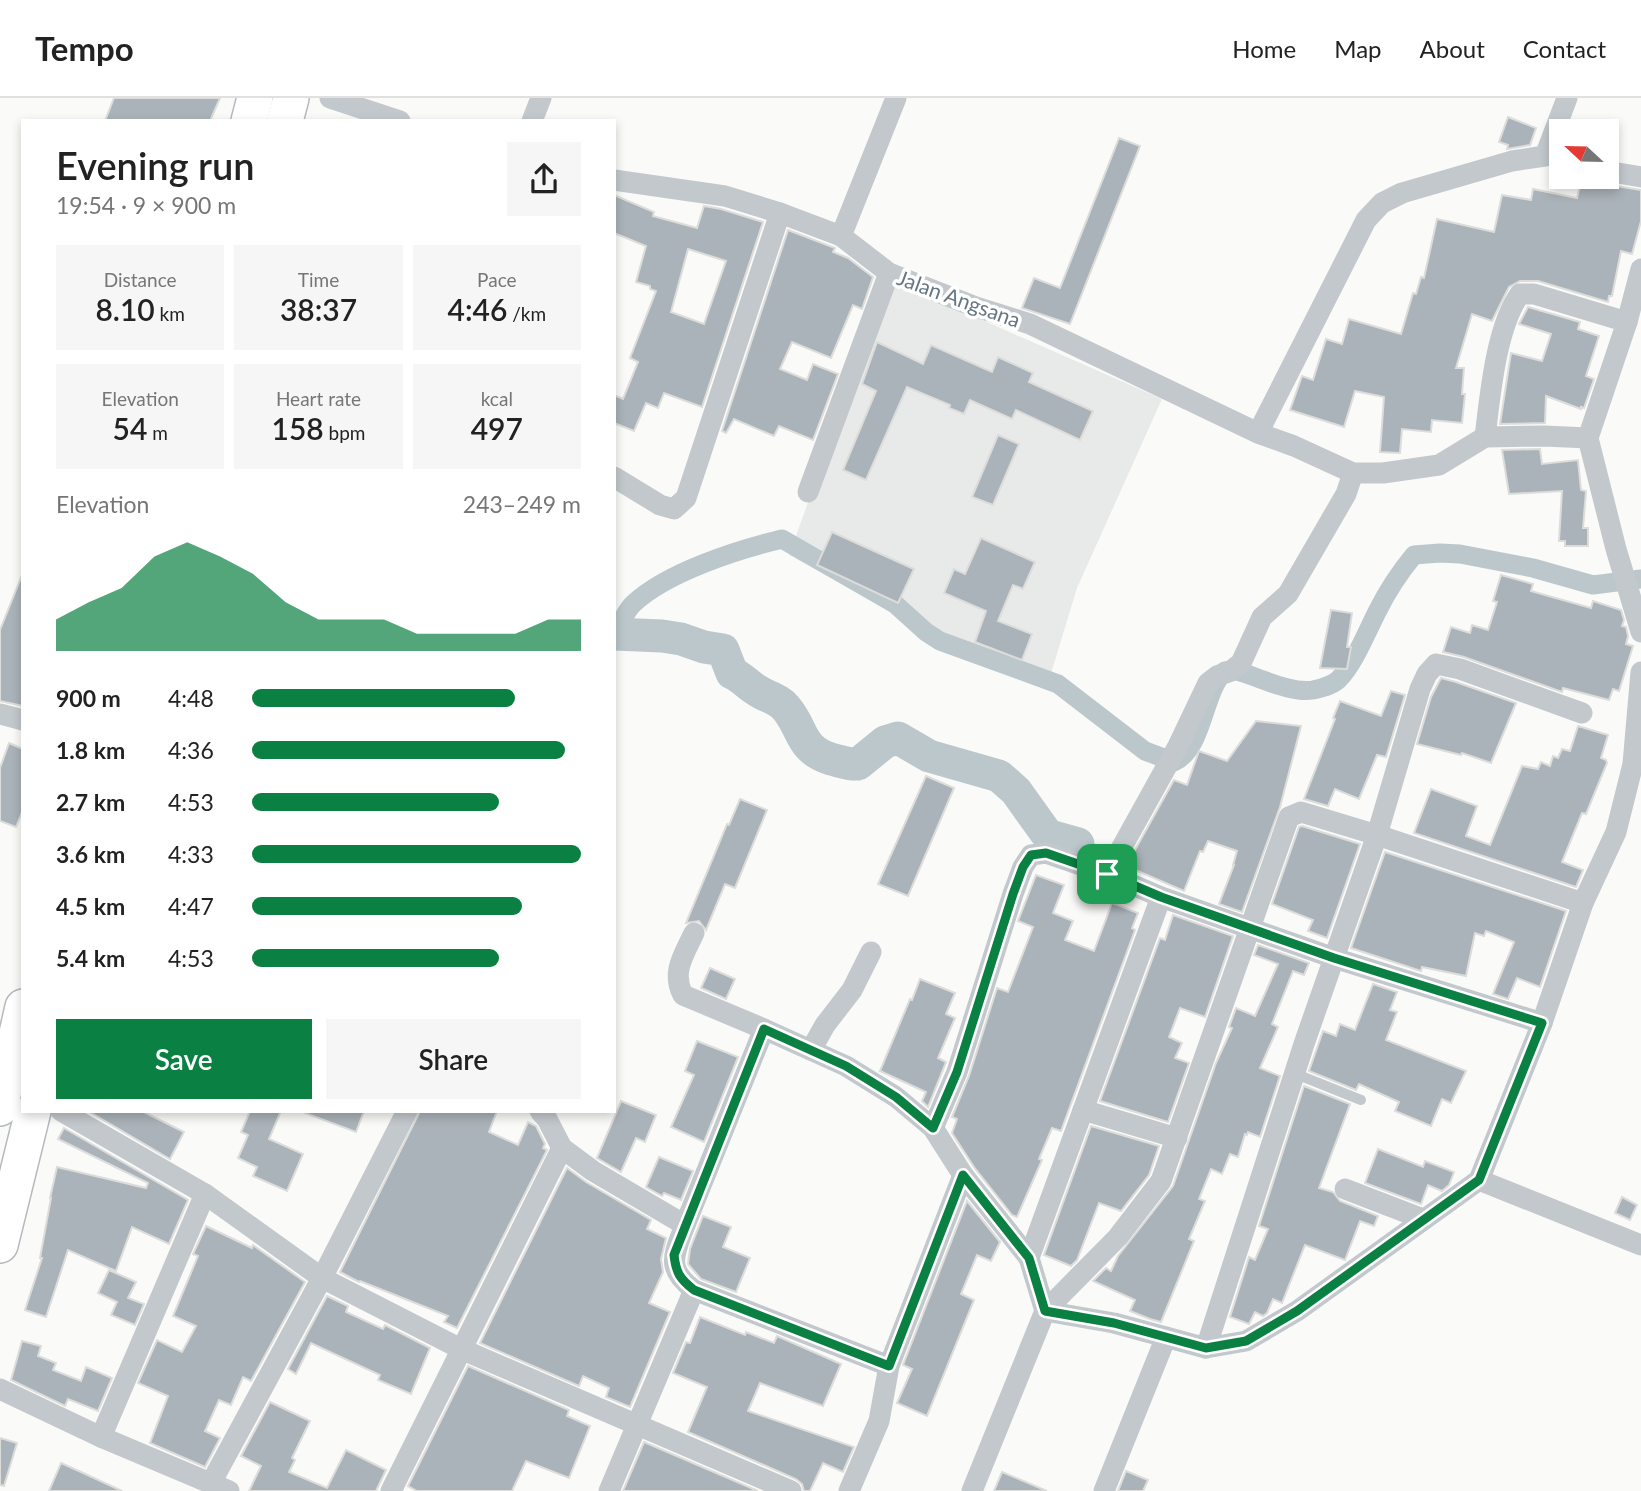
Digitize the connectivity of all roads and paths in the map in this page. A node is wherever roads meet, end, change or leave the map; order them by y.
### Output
1 (255, 98) edge
2 (291, 98) edge
3 (330, 98) edge
4 (541, 98) edge
5 (896, 98) edge
6 (1567, 98) edge
7 (250, 119) edge
8 (286, 119) edge
9 (394, 119) edge
10 (532, 119) edge
11 (1562, 119) edge
12 (1549, 159) edge
13 (1619, 173) edge
14 (1641, 177) edge
15 (616, 180) edge
16 (780, 213) junction
17 (841, 236) junction
18 (1641, 269) edge
19 (889, 273) junction
20 (1627, 322) junction
21 (1258, 433) junction
22 (1485, 437) junction
23 (1588, 438) junction
24 (1353, 473) junction
25 (616, 478) edge
26 (808, 492) dead end
27 (1641, 632) edge
28 (1641, 672) edge
29 (0, 713) edge
30 (1582, 713) dead end
31 (21, 719) edge
32 (1377, 835) junction
33 (1107, 874) junction
34 (1161, 897) junction
35 (1583, 903) junction
36 (1251, 928) junction
37 (694, 933) dead end
38 (872, 952) dead end
39 (1334, 958) junction
40 (14, 1010) edge
41 (1542, 1023) junction
42 (764, 1029) junction
43 (811, 1050) junction
44 (1296, 1074) junction
45 (1361, 1100) dead end
46 (0, 1108) edge
47 (1083, 1110) junction
48 (33, 1113) edge
49 (64, 1113) edge
50 (406, 1113) edge
51 (542, 1113) edge
52 (933, 1128) junction
53 (1177, 1139) junction
54 (562, 1148) junction
55 (963, 1175) junction
56 (1479, 1180) junction
57 (1345, 1189) dead end
58 (205, 1194) junction
59 (1423, 1219) junction
60 (685, 1225) junction
61 (0, 1245) edge
62 (1641, 1245) edge
63 (1029, 1258) junction
64 (322, 1278) junction
65 (694, 1290) junction
66 (1045, 1311) junction
67 (1166, 1337) junction
68 (1206, 1348) junction
69 (461, 1349) junction
70 (889, 1366) junction
71 (0, 1389) edge
72 (636, 1424) junction
73 (101, 1437) junction
74 (220, 1487) edge
75 (391, 1491) edge
76 (609, 1491) edge
77 (791, 1491) edge
78 (849, 1491) edge
79 (972, 1491) edge
80 (1104, 1491) edge

1 - 7 highway
2 - 8 highway
3 - 9 street
4 - 10 street
5 - 17 street
6 - 11 street
12 - 21 street
13 - 14 street
15 - 16 street, Jalan Angsana
16 - 17 street, Jalan Angsana
16 - 25 street
17 - 19 street, Jalan Angsana
18 - 20 street
19 - 21 street, Jalan Angsana
19 - 26 street
20 - 22 street
20 - 23 street
21 - 24 street, Jalan Angsana
22 - 23 street
22 - 24 street
23 - 27 street
24 - 33 street
28 - 35 street
29 - 31 street
30 - 32 street
32 - 35 street
32 - 36 street
32 - 39 street
33 - 34 street
33 - 52 street
34 - 36 street
34 - 47 street
35 - 41 street
36 - 39 street
36 - 53 street
37 - 42 street
38 - 43 street
39 - 41 street
39 - 44 street
40 - 46 highway
41 - 56 street
42 - 43 street
42 - 60 street
43 - 52 street
44 - 45 lane
44 - 68 street
47 - 53 street
47 - 63 street
48 - 61 highway
49 - 58 street
50 - 64 street
51 - 54 street
52 - 55 street
53 - 66 street
54 - 60 street
54 - 69 street
55 - 63 street
55 - 70 street
56 - 59 street
56 - 62 street
57 - 59 street
58 - 64 street
58 - 73 street
59 - 68 street
60 - 65 street
63 - 66 street
64 - 69 street
64 - 74 street
65 - 70 street
65 - 72 street
66 - 67 street
66 - 79 street
67 - 68 street
67 - 80 street
69 - 72 street
69 - 75 street
70 - 78 street
71 - 73 street
72 - 76 street
72 - 77 street
73 - 74 street

